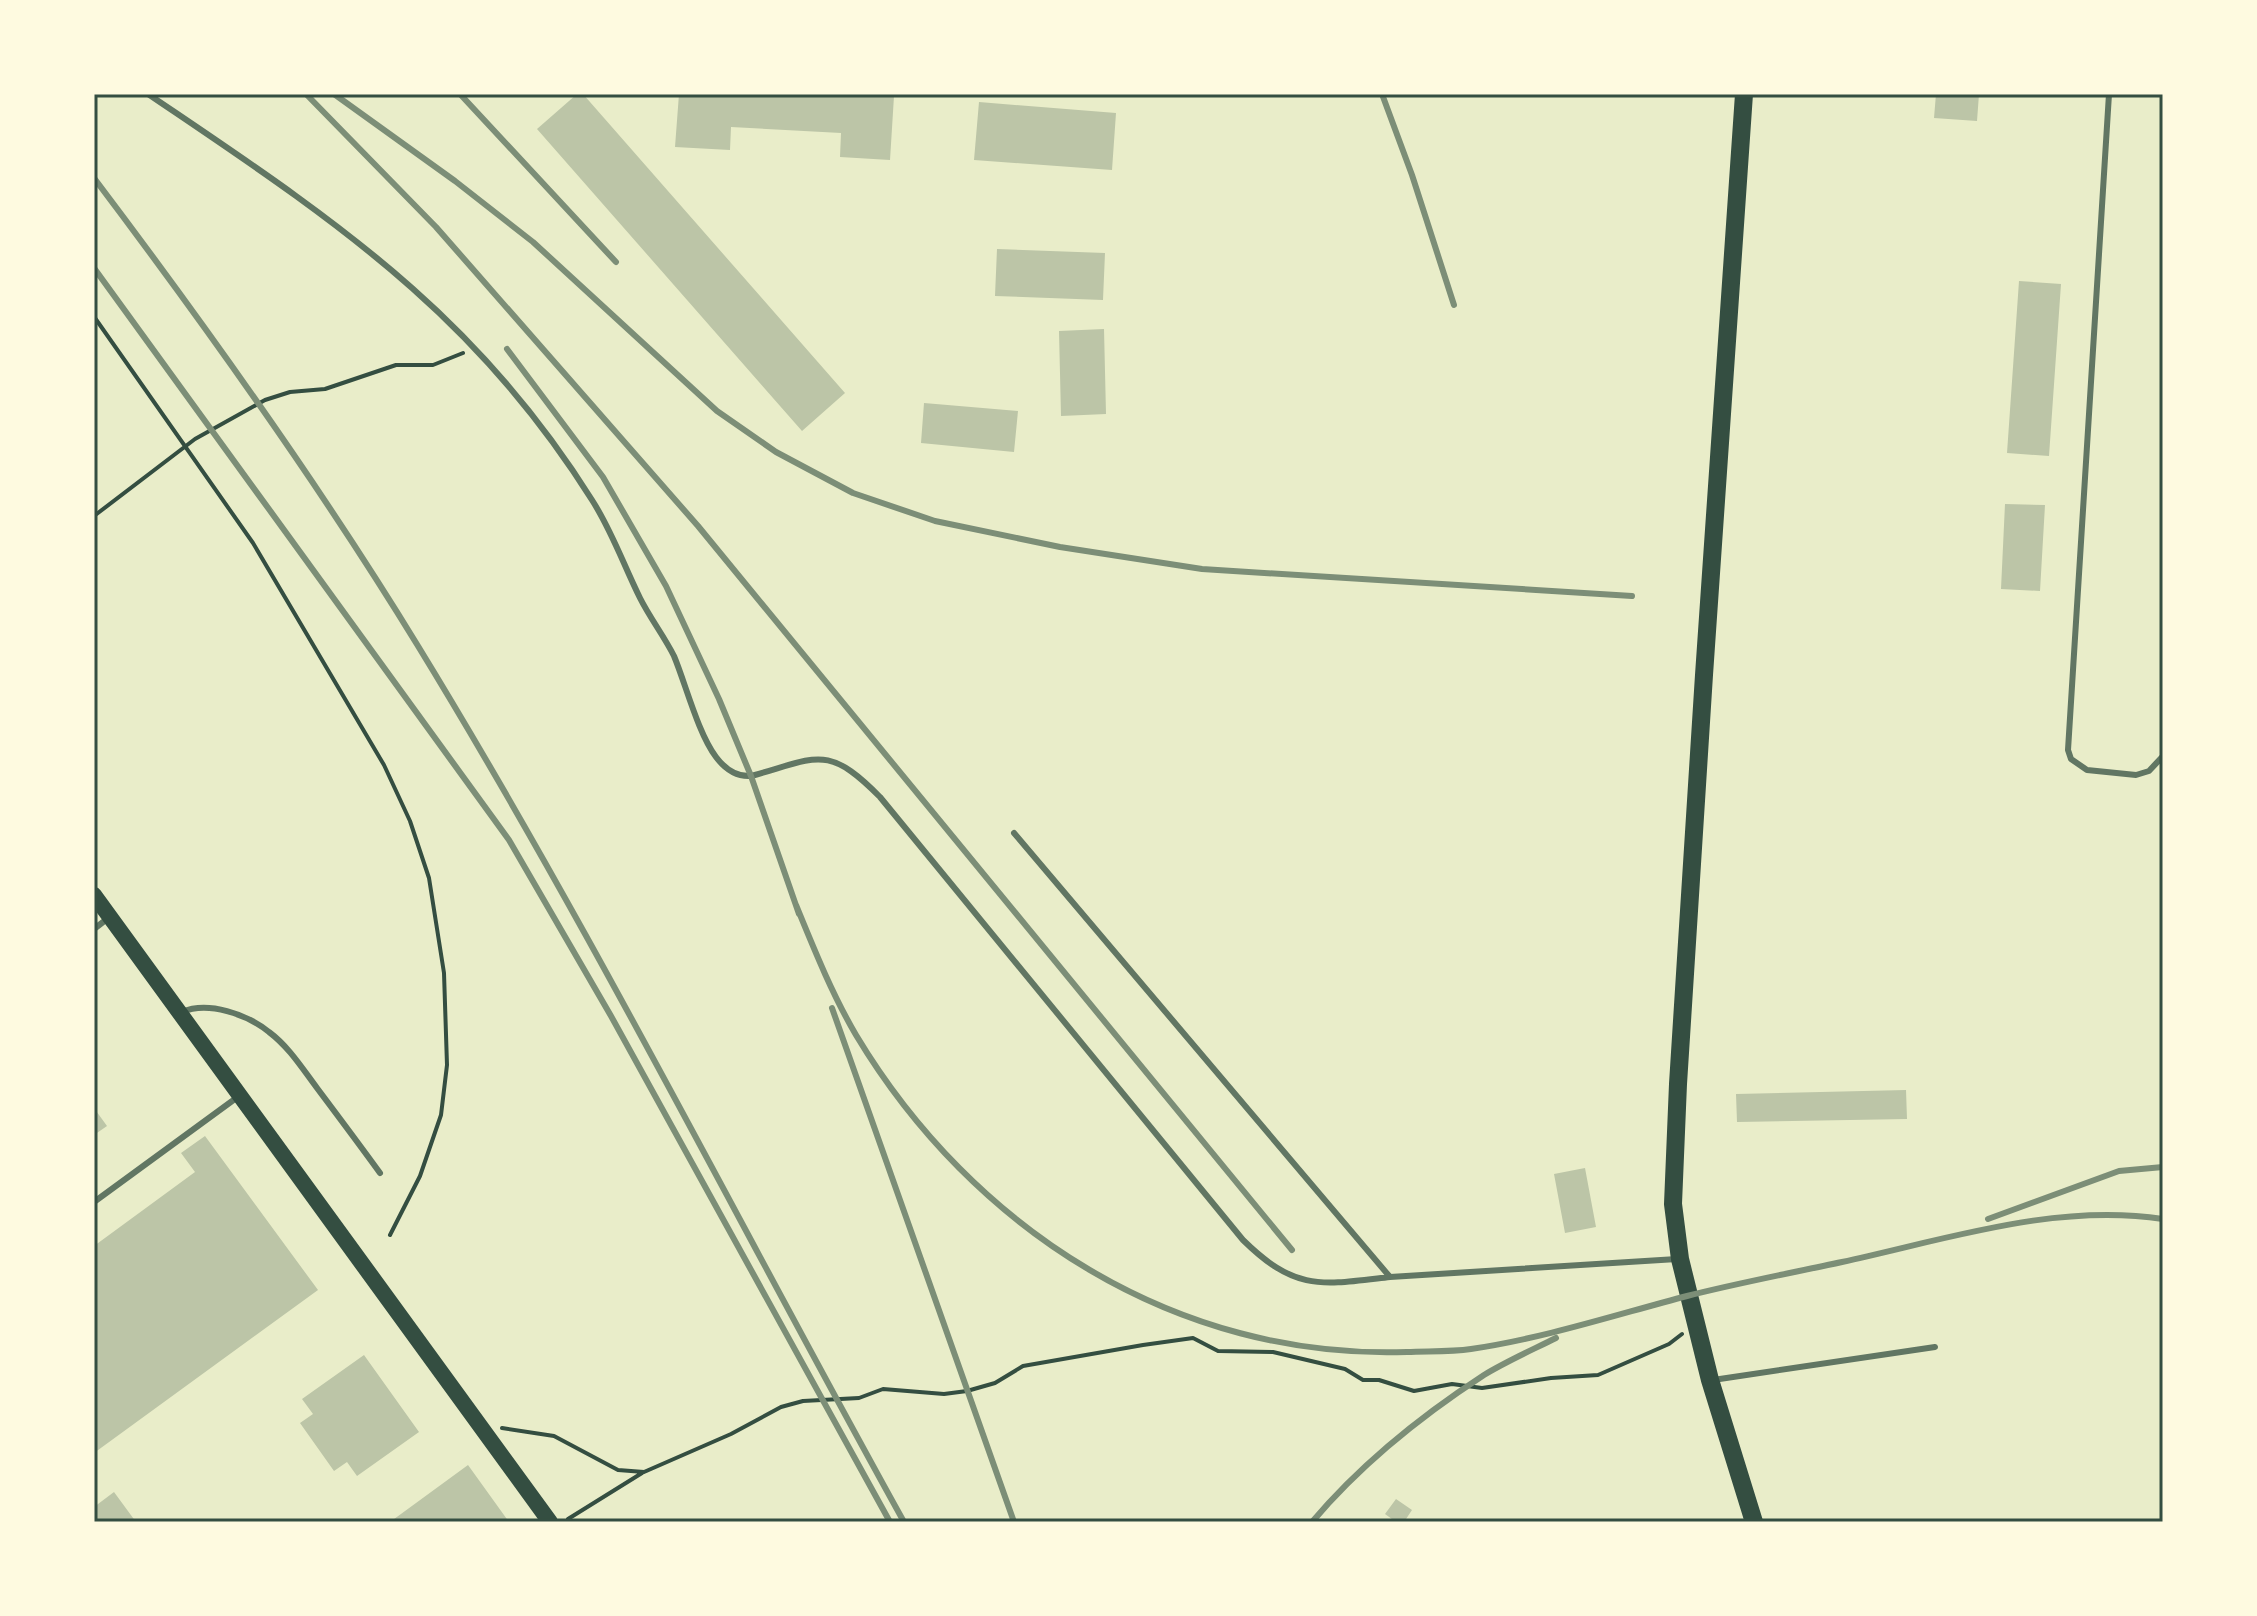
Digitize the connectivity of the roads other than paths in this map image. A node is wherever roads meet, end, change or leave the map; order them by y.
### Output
1 (148, 94) edge
2 (1744, 94) edge
3 (2109, 94) edge
4 (2163, 756) edge
5 (1014, 833) dead end
6 (94, 895) edge
7 (110, 917) junction
8 (94, 929) edge
9 (181, 1013) junction
10 (239, 1096) junction
11 (380, 1173) dead end
12 (94, 1202) edge
13 (1680, 1259) junction
14 (1390, 1277) junction
15 (1935, 1347) dead end
16 (1710, 1380) junction
17 (550, 1522) edge
18 (1754, 1522) edge

1 - 14 lane
2 - 13 highway
3 - 4 lane
5 - 14 lane
6 - 7 main road
7 - 8 lane
7 - 9 main road
9 - 10 main road
9 - 11 lane
10 - 12 lane
10 - 17 main road
13 - 14 lane
13 - 16 highway
15 - 16 lane
16 - 18 highway

